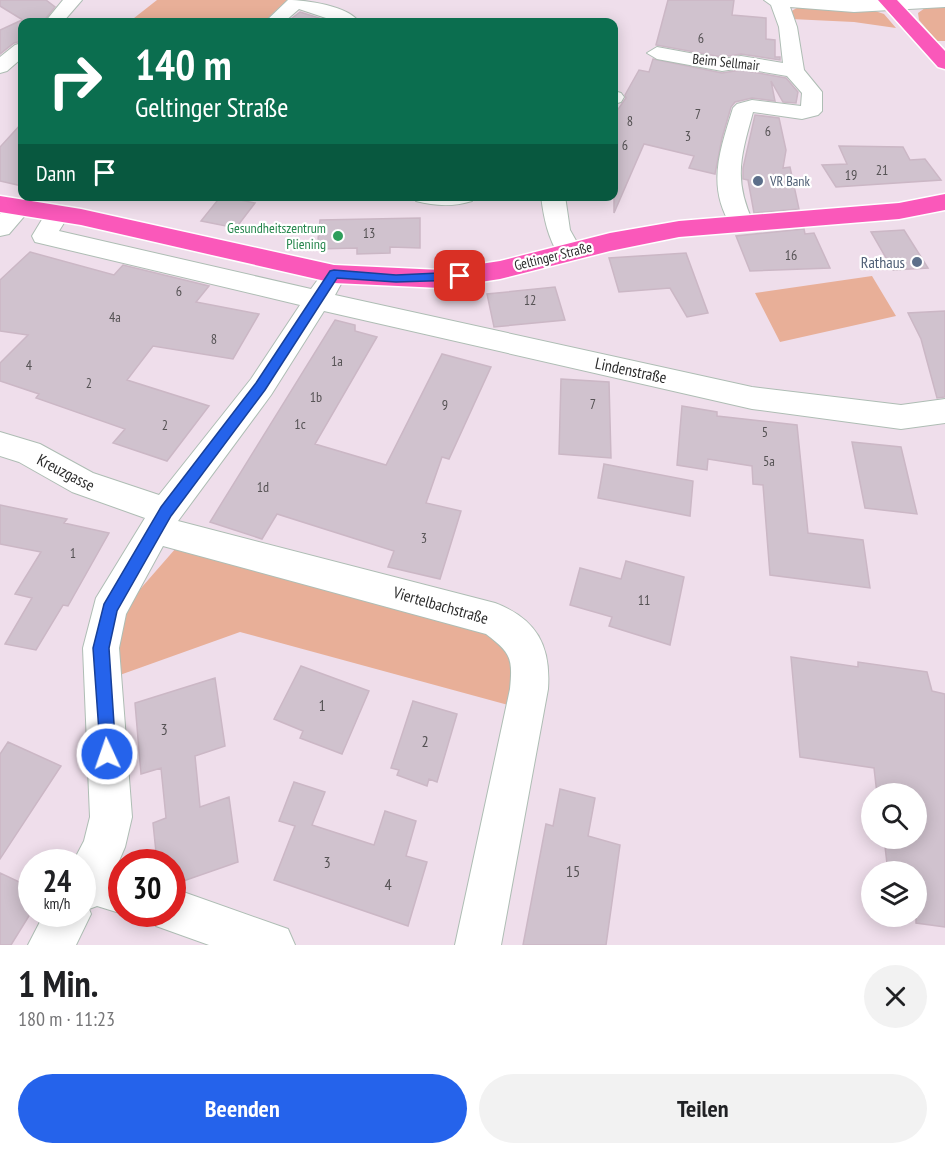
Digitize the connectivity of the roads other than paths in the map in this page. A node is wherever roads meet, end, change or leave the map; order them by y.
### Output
1 (73, 0) edge
2 (298, 1) edge
3 (776, 1) edge
4 (945, 2) edge
5 (890, 4) edge
6 (57, 18) edge
7 (279, 18) edge
8 (344, 18) edge
9 (18, 52) edge
10 (657, 54) dead end
11 (945, 63) edge
12 (0, 67) edge
13 (794, 71) junction
14 (554, 201) edge
15 (945, 202) edge
16 (10, 205) edge
17 (58, 213) junction
18 (741, 222) junction
19 (0, 228) edge
20 (570, 253) junction
21 (334, 274) junction
22 (319, 300) junction
23 (945, 411) edge
24 (0, 444) edge
25 (161, 521) junction
26 (96, 874) edge
27 (186, 915) edge
28 (65, 927) edge
29 (51, 945) edge
30 (272, 945) edge
31 (478, 945) edge

1 - 6 street
2 - 7 street
2 - 8 street
3 - 5 street
3 - 13 street
4 - 5 street
5 - 11 main road
9 - 12 street
10 - 13 street, Beim Sellmair
13 - 18 street
14 - 20 street
15 - 18 main road, Geltinger Straße
16 - 17 main road, Geltinger Straße
16 - 19 street
17 - 21 main road, Geltinger Straße
17 - 22 street
18 - 20 main road, Geltinger Straße
20 - 21 main road, Geltinger Straße
21 - 22 street
22 - 23 street, Lindenstraße
22 - 25 street
24 - 25 street, Kreuzgasse
25 - 26 street
25 - 31 street, Viertelbachstraße
27 - 30 street
28 - 29 street

